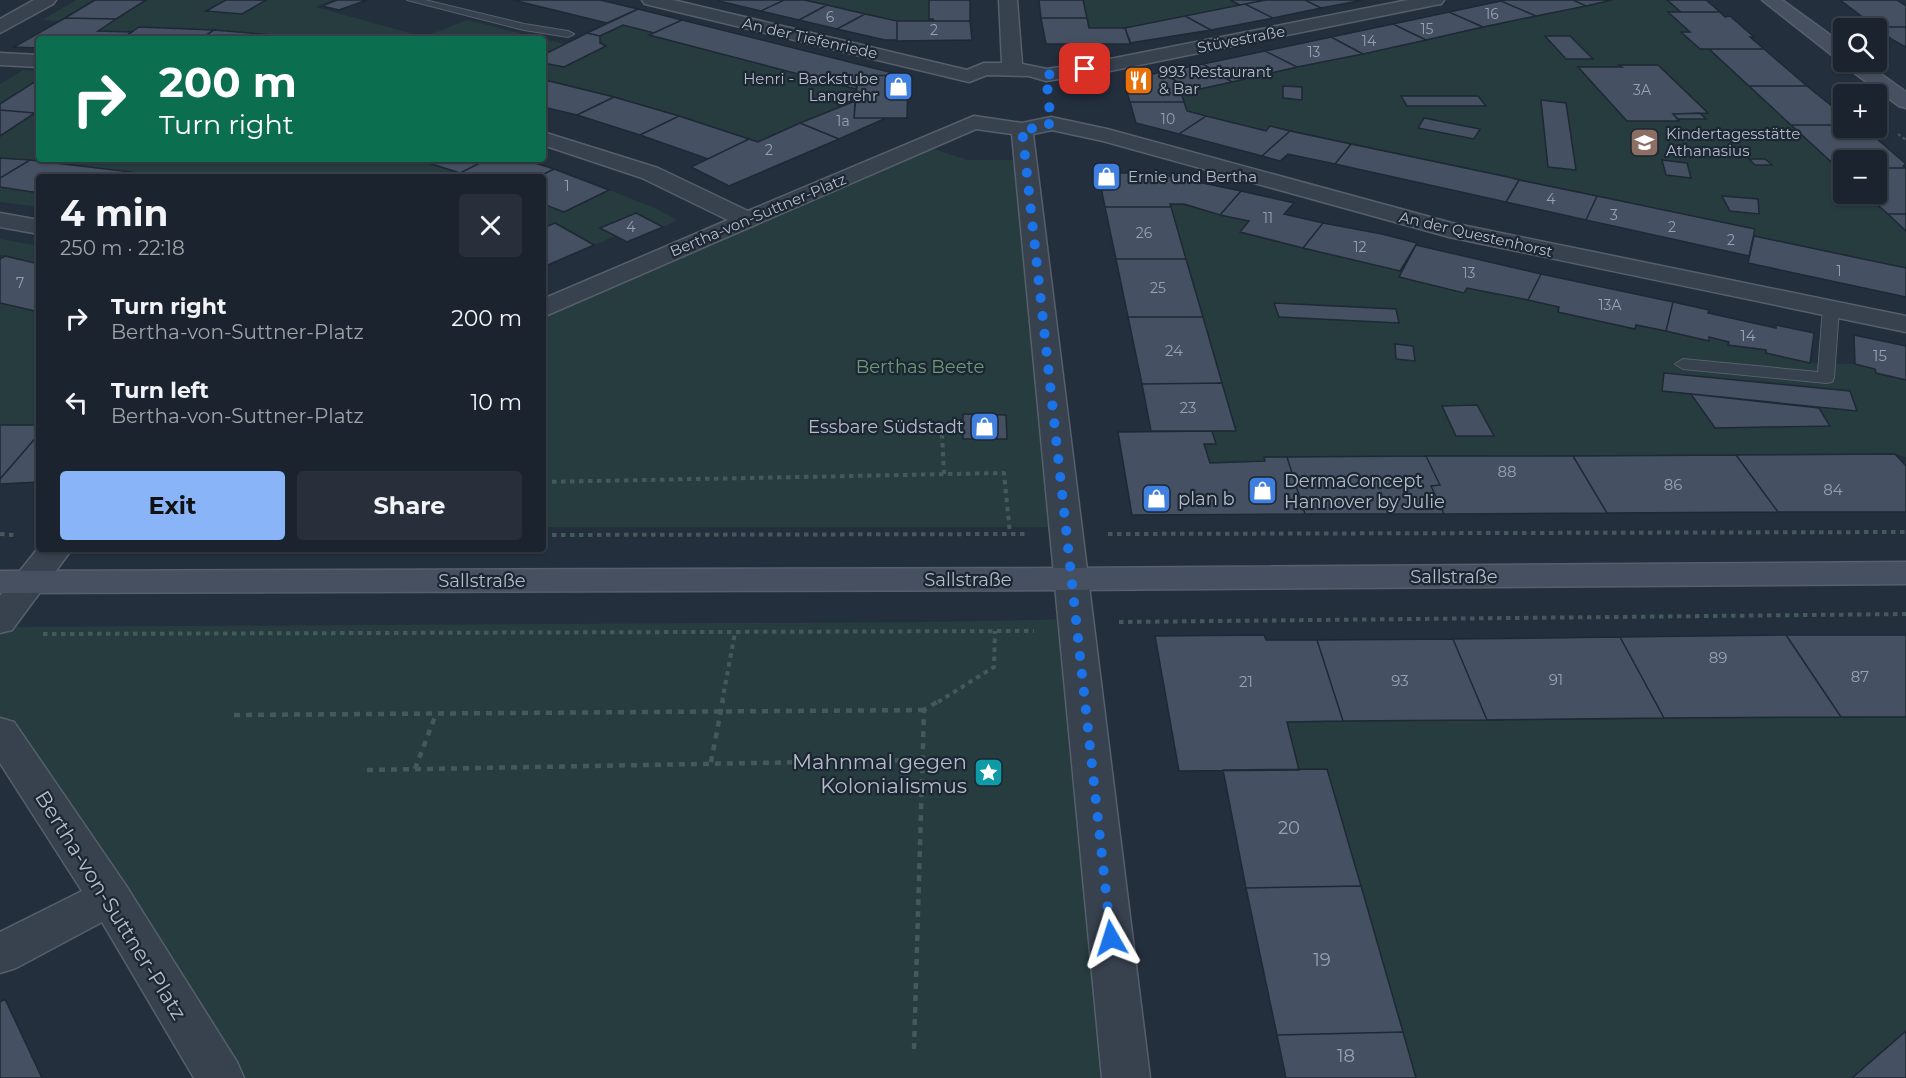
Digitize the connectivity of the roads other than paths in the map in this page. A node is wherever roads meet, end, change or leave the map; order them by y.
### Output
1 (47, 0) edge
2 (412, 0) edge
3 (651, 0) edge
4 (1008, 0) edge
5 (1435, 0) edge
6 (1771, 0) edge
7 (0, 27) edge
8 (568, 34) dead end
9 (1833, 47) edge
10 (0, 59) edge
11 (36, 61) edge
12 (1012, 68) junction
13 (1866, 72) edge
14 (1046, 75) junction
15 (970, 97) junction
16 (1906, 102) edge
17 (1042, 114) junction
18 (546, 139) edge
19 (0, 220) edge
20 (747, 220) junction
21 (36, 226) edge
22 (546, 308) edge
23 (1831, 308) junction
24 (1906, 324) edge
25 (1683, 364) dead end
26 (51, 552) edge
27 (1906, 573) edge
28 (1072, 579) junction
29 (15, 582) edge
30 (0, 621) edge
31 (0, 732) edge
32 (110, 897) junction
33 (0, 954) edge
34 (220, 1078) edge
35 (1126, 1078) edge

1 - 7 street
2 - 8 lane
3 - 15 street, An der Tiefenriede
4 - 12 street
5 - 14 street, Stüvestraße
6 - 9 street
10 - 11 street
12 - 14 street, Bertha-von-Suttner-Platz
12 - 15 street, Bertha-von-Suttner-Platz
13 - 16 street
14 - 17 street
15 - 17 street
15 - 20 street, Bertha-von-Suttner-Platz
17 - 23 street, An der Questenhorst
17 - 28 street
18 - 20 street
19 - 21 street
20 - 22 street, Bertha-von-Suttner-Platz
23 - 24 street, An der Questenhorst
23 - 25 lane
26 - 29 street
27 - 28 street, Sallstraße
28 - 29 street, Sallstraße
28 - 35 street
29 - 30 street
31 - 32 street, Bertha-von-Suttner-Platz
32 - 33 street
32 - 34 street, Bertha-von-Suttner-Platz

